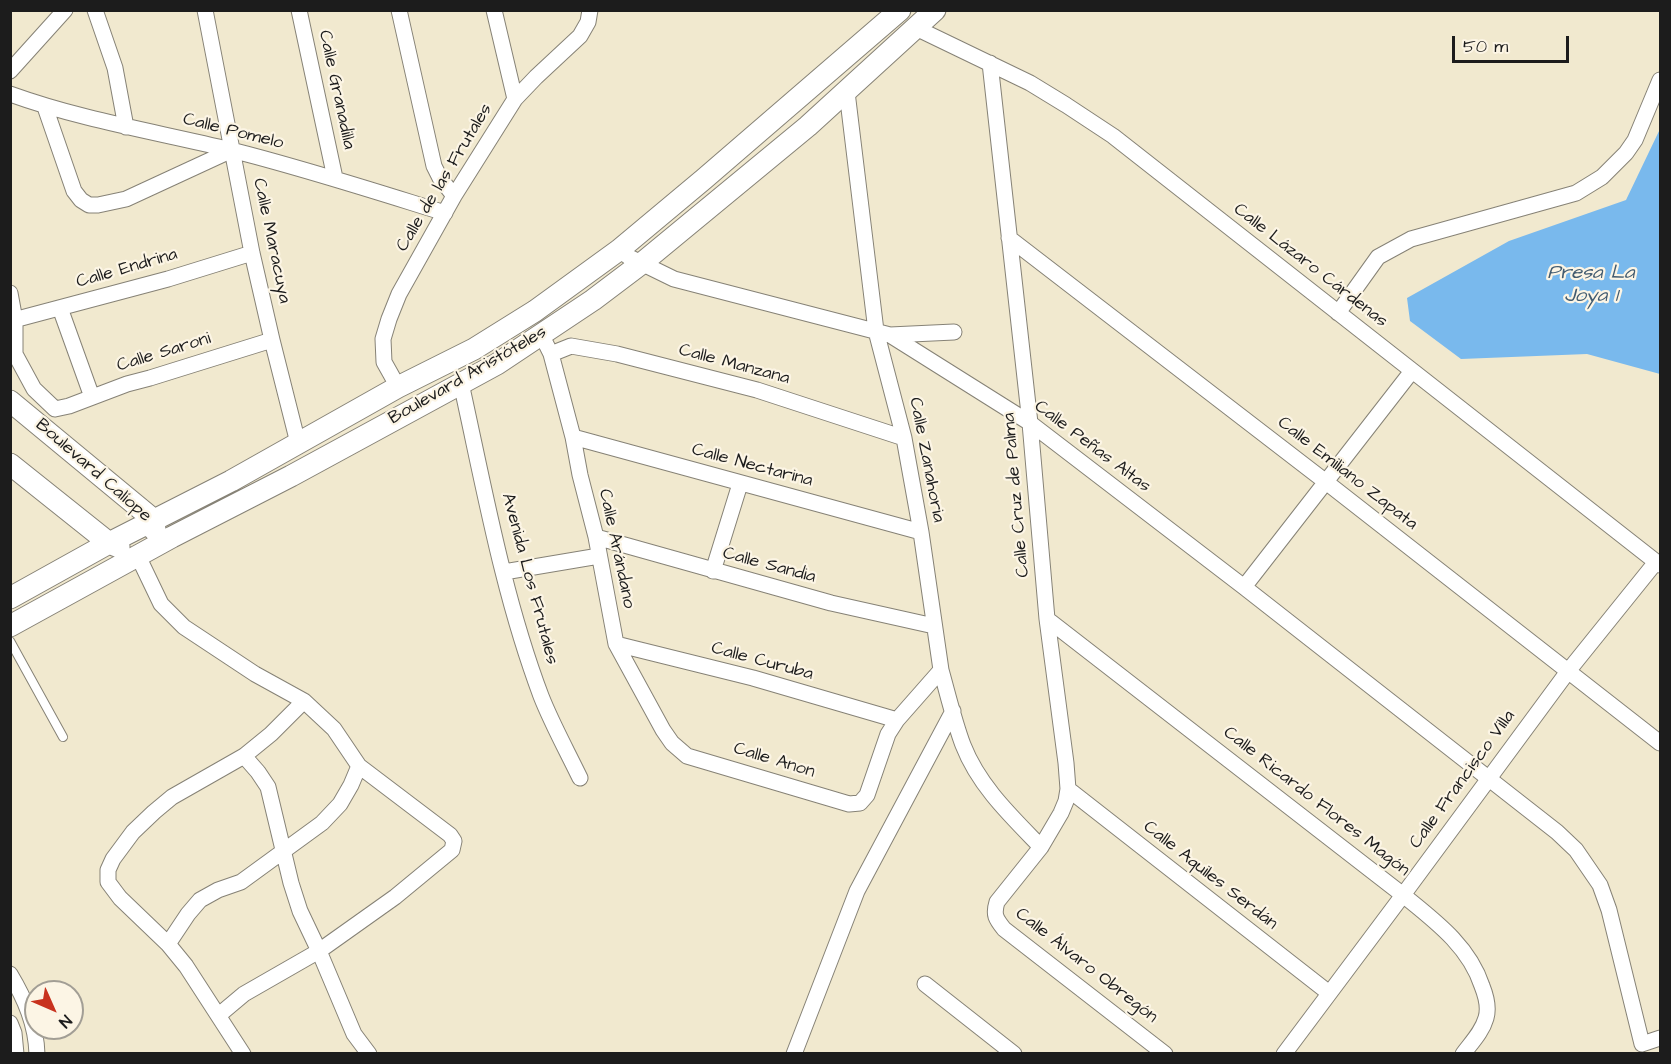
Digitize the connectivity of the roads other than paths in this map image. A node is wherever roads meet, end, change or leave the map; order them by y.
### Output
1 (65, 10) edge
2 (95, 10) edge
3 (205, 10) edge
4 (299, 10) edge
5 (399, 10) edge
6 (494, 10) edge
7 (590, 10) edge
8 (900, 10) edge
9 (934, 10) edge
10 (916, 28) junction
11 (990, 63) junction
12 (10, 71) edge
13 (1660, 80) edge
14 (847, 92) junction
15 (10, 94) edge
16 (515, 99) junction
17 (45, 107) junction
18 (126, 127) junction
19 (232, 150) junction
20 (335, 178) junction
21 (454, 196) junction
22 (445, 213) junction
23 (1009, 238) junction
24 (619, 250) junction
25 (252, 253) junction
26 (642, 263) junction
27 (10, 293) edge
28 (60, 308) junction
29 (1338, 313) junction
30 (13, 321) edge
31 (954, 332) dead end
32 (883, 333) junction
33 (541, 334) junction
34 (272, 340) junction
35 (551, 354) junction
36 (1412, 371) junction
37 (461, 383) junction
38 (398, 387) junction
39 (92, 398) junction
40 (10, 401) edge
41 (62, 407) junction
42 (34, 420) junction
43 (1030, 423) junction
44 (573, 437) junction
45 (904, 438) junction
46 (298, 443) junction
47 (10, 464) edge
48 (231, 481) junction
49 (1326, 482) junction
50 (740, 484) junction
51 (131, 501) junction
52 (154, 520) junction
53 (921, 532) junction
54 (596, 537) junction
55 (109, 543) junction
56 (135, 555) junction
57 (600, 556) junction
58 (1658, 563) edge
59 (713, 571) junction
60 (504, 572) junction
61 (1244, 587) junction
62 (10, 598) edge
63 (1047, 619) junction
64 (934, 626) junction
65 (10, 627) edge
66 (10, 641) edge
67 (616, 644) junction
68 (941, 670) junction
69 (1569, 670) junction
70 (304, 701) junction
71 (953, 711) junction
72 (897, 720) junction
73 (63, 737) dead end
74 (1660, 743) edge
75 (244, 756) junction
76 (687, 756) joint
77 (359, 766) junction
78 (580, 778) dead end
79 (1488, 778) junction
80 (1068, 789) junction
81 (1041, 847) junction
82 (284, 851) junction
83 (1403, 895) junction
84 (998, 902) joint
85 (168, 944) junction
86 (320, 951) junction
87 (10, 974) edge
88 (925, 984) dead end
89 (1329, 993) junction
90 (219, 1015) junction
91 (10, 1023) edge
92 (1660, 1038) edge
93 (1638, 1049) edge
94 (16, 1053) edge
95 (37, 1053) edge
96 (243, 1053) edge
97 (369, 1053) edge
98 (794, 1053) edge
99 (1014, 1053) edge
100 (1165, 1053) edge
101 (1284, 1053) edge
102 (1463, 1053) edge

1 - 12 street
2 - 18 street
3 - 19 street, Calle Maracuya
4 - 20 street, Calle Granadilla
5 - 21 street
6 - 16 street
7 - 16 street, Calle de las Frutales
8 - 24 street, Boulevard Aristóteles
9 - 10 street, Boulevard Aristóteles
10 - 11 street, Calle Lázaro Cárdenas
10 - 14 street, Boulevard Aristóteles
11 - 23 street, Calle Cruz de Palma
11 - 29 street, Calle Lázaro Cárdenas
13 - 29 street
14 - 26 street, Boulevard Aristóteles
14 - 32 street, Calle Zanahoria
15 - 17 street, Calle Pomelo
16 - 21 street, Calle de las Frutales
17 - 18 street, Calle Pomelo
17 - 19 street
18 - 19 street, Calle Pomelo
19 - 20 street, Calle Pomelo
19 - 25 street, Calle Maracuya
20 - 22 street, Calle Pomelo
21 - 22 street, Calle de las Frutales
22 - 38 street, Calle de las Frutales
23 - 43 street, Calle Cruz de Palma
23 - 49 street, Calle Emiliano Zapata
24 - 26 street, Calle Peñas Altas
24 - 38 street, Boulevard Aristóteles
25 - 28 street, Calle Endrina
25 - 34 street, Calle Maracuya
26 - 32 street, Calle Peñas Altas
26 - 33 street, Boulevard Aristóteles
27 - 30 street
28 - 30 street, Calle Endrina
28 - 39 street
29 - 36 street, Calle Lázaro Cárdenas
30 - 41 street
31 - 32 street
32 - 43 street, Calle Peñas Altas
32 - 45 street, Calle Zanahoria
33 - 35 street, Calle Arándano
33 - 37 street, Boulevard Aristóteles
34 - 39 street, Calle Saroni
34 - 46 street, Calle Maracuya
35 - 44 street, Calle Arándano
35 - 45 street, Calle Manzana
36 - 49 street
36 - 58 street, Calle Lázaro Cárdenas
37 - 56 street, Boulevard Aristóteles
37 - 60 street, Avenida Los Frutales
38 - 46 street, Boulevard Aristóteles
39 - 41 street, Calle Saroni
40 - 42 street, Boulevard Calíope
41 - 42 street, Calle Saroni
42 - 51 street, Boulevard Calíope
43 - 61 street, Calle Peñas Altas
43 - 63 street, Calle Cruz de Palma
44 - 50 street, Calle Nectarina
44 - 54 street, Calle Arándano
45 - 53 street, Calle Zanahoria
46 - 48 street, Boulevard Aristóteles
47 - 55 street
48 - 51 street
48 - 52 street, Boulevard Aristóteles
49 - 61 street
49 - 69 street, Calle Emiliano Zapata
50 - 53 street, Calle Nectarina
50 - 59 street
51 - 52 street, Boulevard Calíope
52 - 55 street, Boulevard Aristóteles
52 - 56 street, Boulevard Calíope
53 - 64 street, Calle Zanahoria
54 - 57 street, Calle Arándano
54 - 59 street, Calle Sandia
55 - 56 street, Boulevard Calíope
55 - 62 street, Boulevard Aristóteles
56 - 65 street, Boulevard Aristóteles
56 - 70 street
57 - 60 street
57 - 67 street, Calle Arándano
58 - 69 street, Calle Francisco Villa
59 - 64 street, Calle Sandia
60 - 78 street, Avenida Los Frutales
61 - 79 street, Calle Peñas Altas
63 - 80 street, Calle Cruz de Palma
63 - 83 street, Calle Ricardo Flores Magón
64 - 68 street, Calle Zanahoria
66 - 73 lane
67 - 72 street, Calle Curuba
67 - 76 street, Calle Arándano
68 - 71 street, Calle Zanahoria
68 - 72 street
69 - 74 street, Calle Emiliano Zapata
69 - 79 street, Calle Francisco Villa
70 - 75 street
70 - 77 street
71 - 81 street, Calle Zanahoria
71 - 98 street
72 - 76 street, Calle Anon
75 - 82 street
75 - 85 street
77 - 82 street
77 - 86 street
79 - 83 street, Calle Francisco Villa
79 - 93 street, Calle Peñas Altas
80 - 81 street, Calle Cruz de Palma
80 - 89 street, Calle Aquiles Serdán
81 - 84 street, Calle Cruz de Palma
82 - 85 street
82 - 86 street
83 - 89 street, Calle Francisco Villa
83 - 102 street, Calle Ricardo Flores Magón
84 - 100 street, Calle Álvaro Obregón
85 - 90 street
86 - 90 street
86 - 97 street
87 - 95 street
88 - 99 street
89 - 101 street, Calle Francisco Villa
90 - 96 street
91 - 94 street
92 - 93 street

